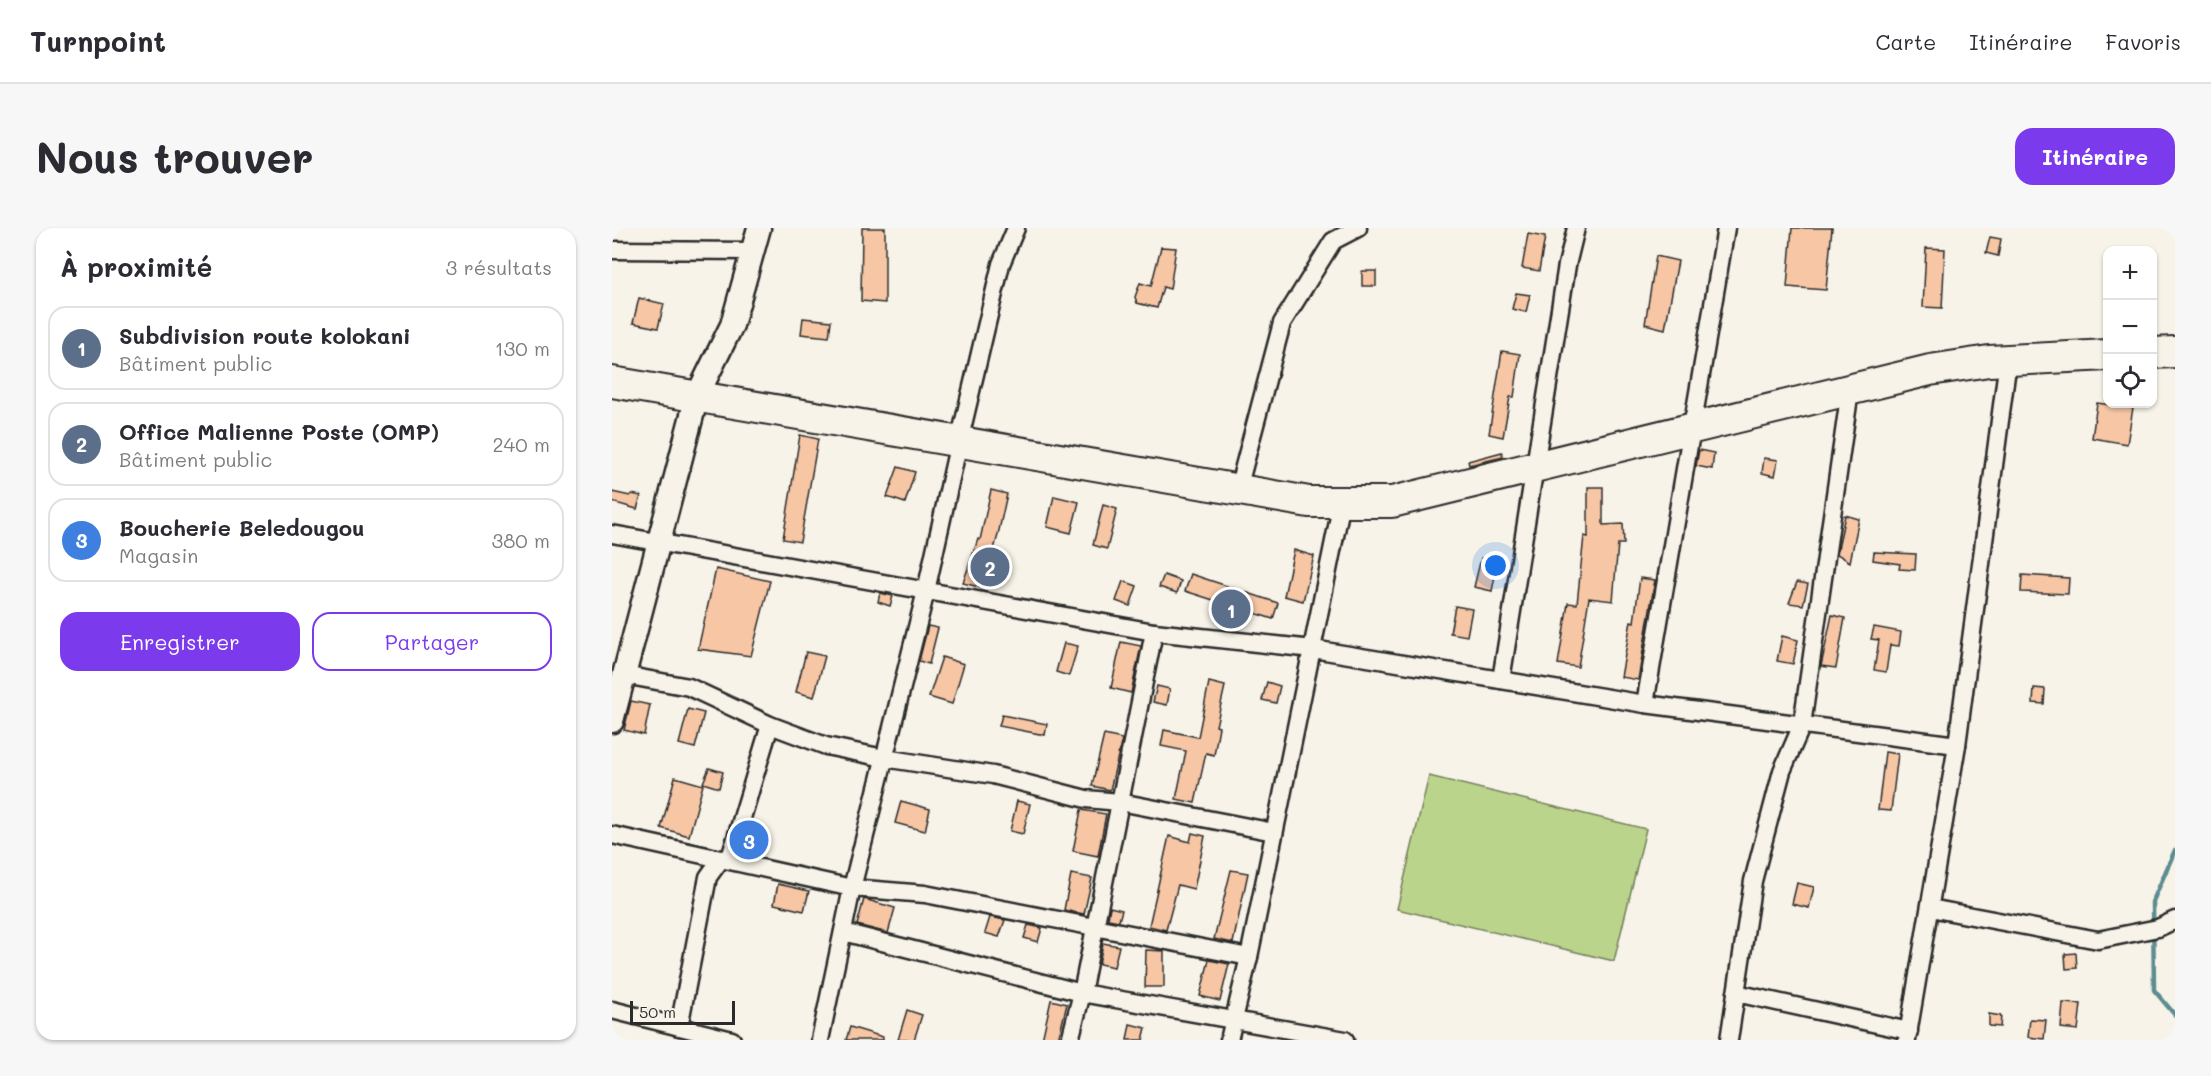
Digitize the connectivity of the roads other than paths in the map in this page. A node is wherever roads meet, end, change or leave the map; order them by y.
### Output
1 (759, 228) edge
2 (1016, 228) edge
3 (1358, 228) edge
4 (1576, 228) edge
5 (1726, 228) edge
6 (612, 250) edge
7 (753, 251) junction
8 (2103, 355) edge
9 (2008, 360) junction
10 (612, 382) edge
11 (1850, 390) junction
12 (697, 396) junction
13 (1694, 429) junction
14 (959, 442) junction
15 (1534, 468) junction
16 (1238, 489) junction
17 (1342, 502) junction
18 (612, 534) edge
19 (658, 543) junction
20 (926, 591) junction
21 (1154, 632) junction
22 (1313, 650) junction
23 (624, 675) junction
24 (1501, 680) junction
25 (615, 697) edge
26 (1645, 704) junction
27 (612, 721) edge
28 (770, 725) junction
29 (1802, 725) junction
30 (1958, 746) junction
31 (884, 758) junction
32 (1120, 802) junction
33 (1274, 832) junction
34 (612, 835) edge
35 (721, 860) junction
36 (852, 888) junction
37 (1930, 908) junction
38 (2175, 920) edge
39 (1095, 926) junction
40 (843, 932) junction
41 (1249, 957) junction
42 (1082, 993) junction
43 (1736, 993) junction
44 (612, 1010) edge
45 (1234, 1020) junction
46 (679, 1027) junction
47 (1908, 1036) edge
48 (732, 1040) edge
49 (820, 1040) edge
50 (1070, 1040) edge
51 (1228, 1040) edge
52 (1346, 1040) edge
53 (1729, 1040) edge

1 - 7 street
2 - 14 street
3 - 16 street
4 - 15 street
5 - 13 street
6 - 7 street
7 - 12 street
8 - 9 highway
9 - 11 highway
9 - 30 street
10 - 12 highway
11 - 13 highway
11 - 29 street
12 - 14 highway
12 - 19 street
13 - 15 highway
13 - 26 street
14 - 16 highway
14 - 20 street
15 - 17 highway
15 - 24 street
16 - 17 highway
17 - 22 street
18 - 19 street
19 - 20 street
19 - 23 street
20 - 21 street
20 - 31 street
21 - 22 street
21 - 32 street
22 - 24 street
22 - 33 street
23 - 25 street
23 - 28 street
24 - 26 street
25 - 27 street
26 - 29 street
28 - 31 street
28 - 35 street
29 - 30 street
29 - 43 street
30 - 37 street
31 - 32 street
31 - 36 street
32 - 33 street
32 - 39 street
33 - 41 street
34 - 35 street
35 - 36 street
35 - 46 street
36 - 39 street
36 - 40 street
37 - 38 street
37 - 47 street
39 - 41 street
39 - 42 street
40 - 42 street
40 - 49 street
41 - 45 street
42 - 45 street
42 - 50 street
43 - 47 street
43 - 53 street
44 - 46 street
45 - 51 street
45 - 52 street
46 - 48 street

